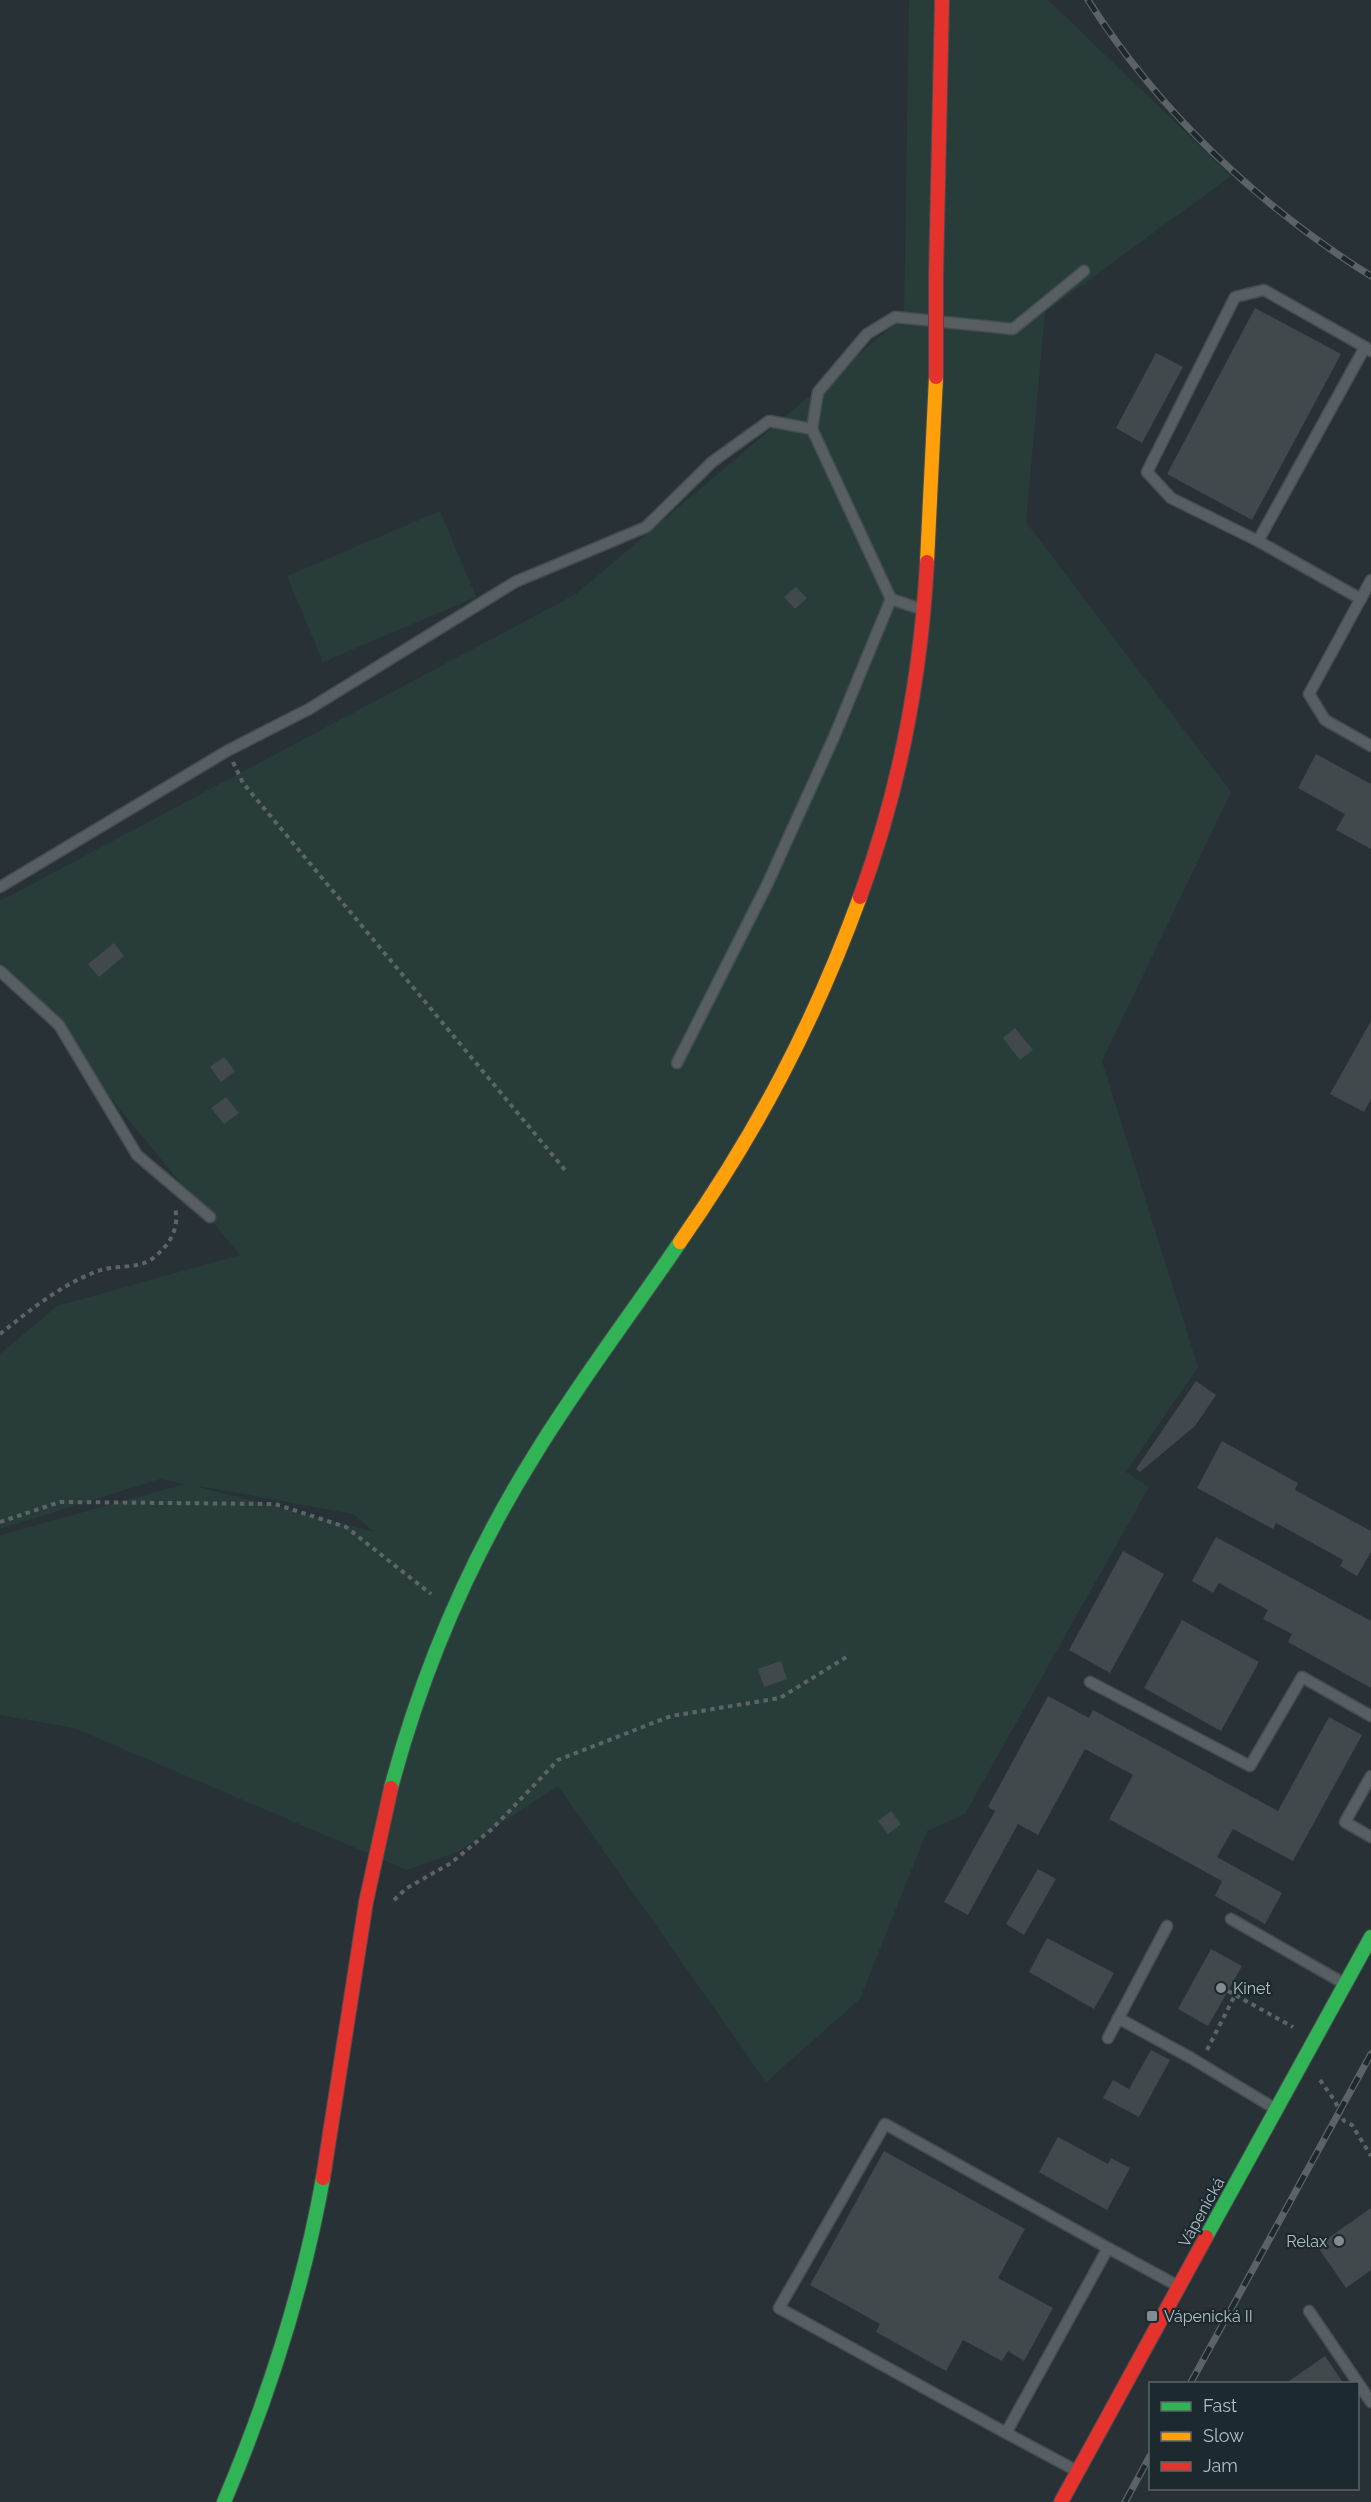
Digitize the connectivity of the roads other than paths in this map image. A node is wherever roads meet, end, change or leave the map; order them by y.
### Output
1 (942, 0) edge
2 (1084, 271) dead end
3 (1368, 349) edge
4 (812, 429) junction
5 (1258, 541) junction
6 (1371, 580) edge
7 (891, 599) junction
8 (1360, 600) junction
9 (924, 610) junction
10 (1371, 746) edge
11 (0, 887) edge
12 (0, 971) edge
13 (677, 1063) dead end
14 (210, 1217) dead end
15 (1090, 1682) dead end
16 (1371, 1716) edge
17 (1371, 1776) edge
18 (1371, 1838) edge
19 (1231, 1919) dead end
20 (1167, 1926) dead end
21 (1371, 1937) edge
22 (1345, 1984) junction
23 (1118, 2018) junction
24 (1108, 2038) dead end
25 (1276, 2110) junction
26 (1108, 2248) junction
27 (1179, 2287) junction
28 (1309, 2311) dead end
29 (1357, 2382) edge
30 (1359, 2384) edge
31 (1371, 2402) edge
32 (1006, 2433) junction
33 (1077, 2471) junction
34 (224, 2502) edge
35 (1060, 2502) edge

1 - 9 main road, bridge
2 - 4 lane
3 - 5 lane
3 - 5 lane
4 - 7 lane
4 - 11 lane
5 - 8 lane
6 - 8 lane
7 - 9 lane
7 - 13 lane
8 - 10 lane
9 - 34 main road
12 - 14 lane
15 - 16 lane
17 - 18 lane
19 - 22 lane
20 - 23 lane
21 - 22 main road, Vápenická
22 - 25 main road, Vápenická
23 - 24 lane
23 - 25 lane
25 - 27 main road, Vápenická
26 - 27 lane
26 - 32 lane
26 - 32 lane
27 - 33 main road, Vápenická
28 - 29 lane
30 - 31 lane
32 - 33 lane
33 - 35 main road, Vápenická

